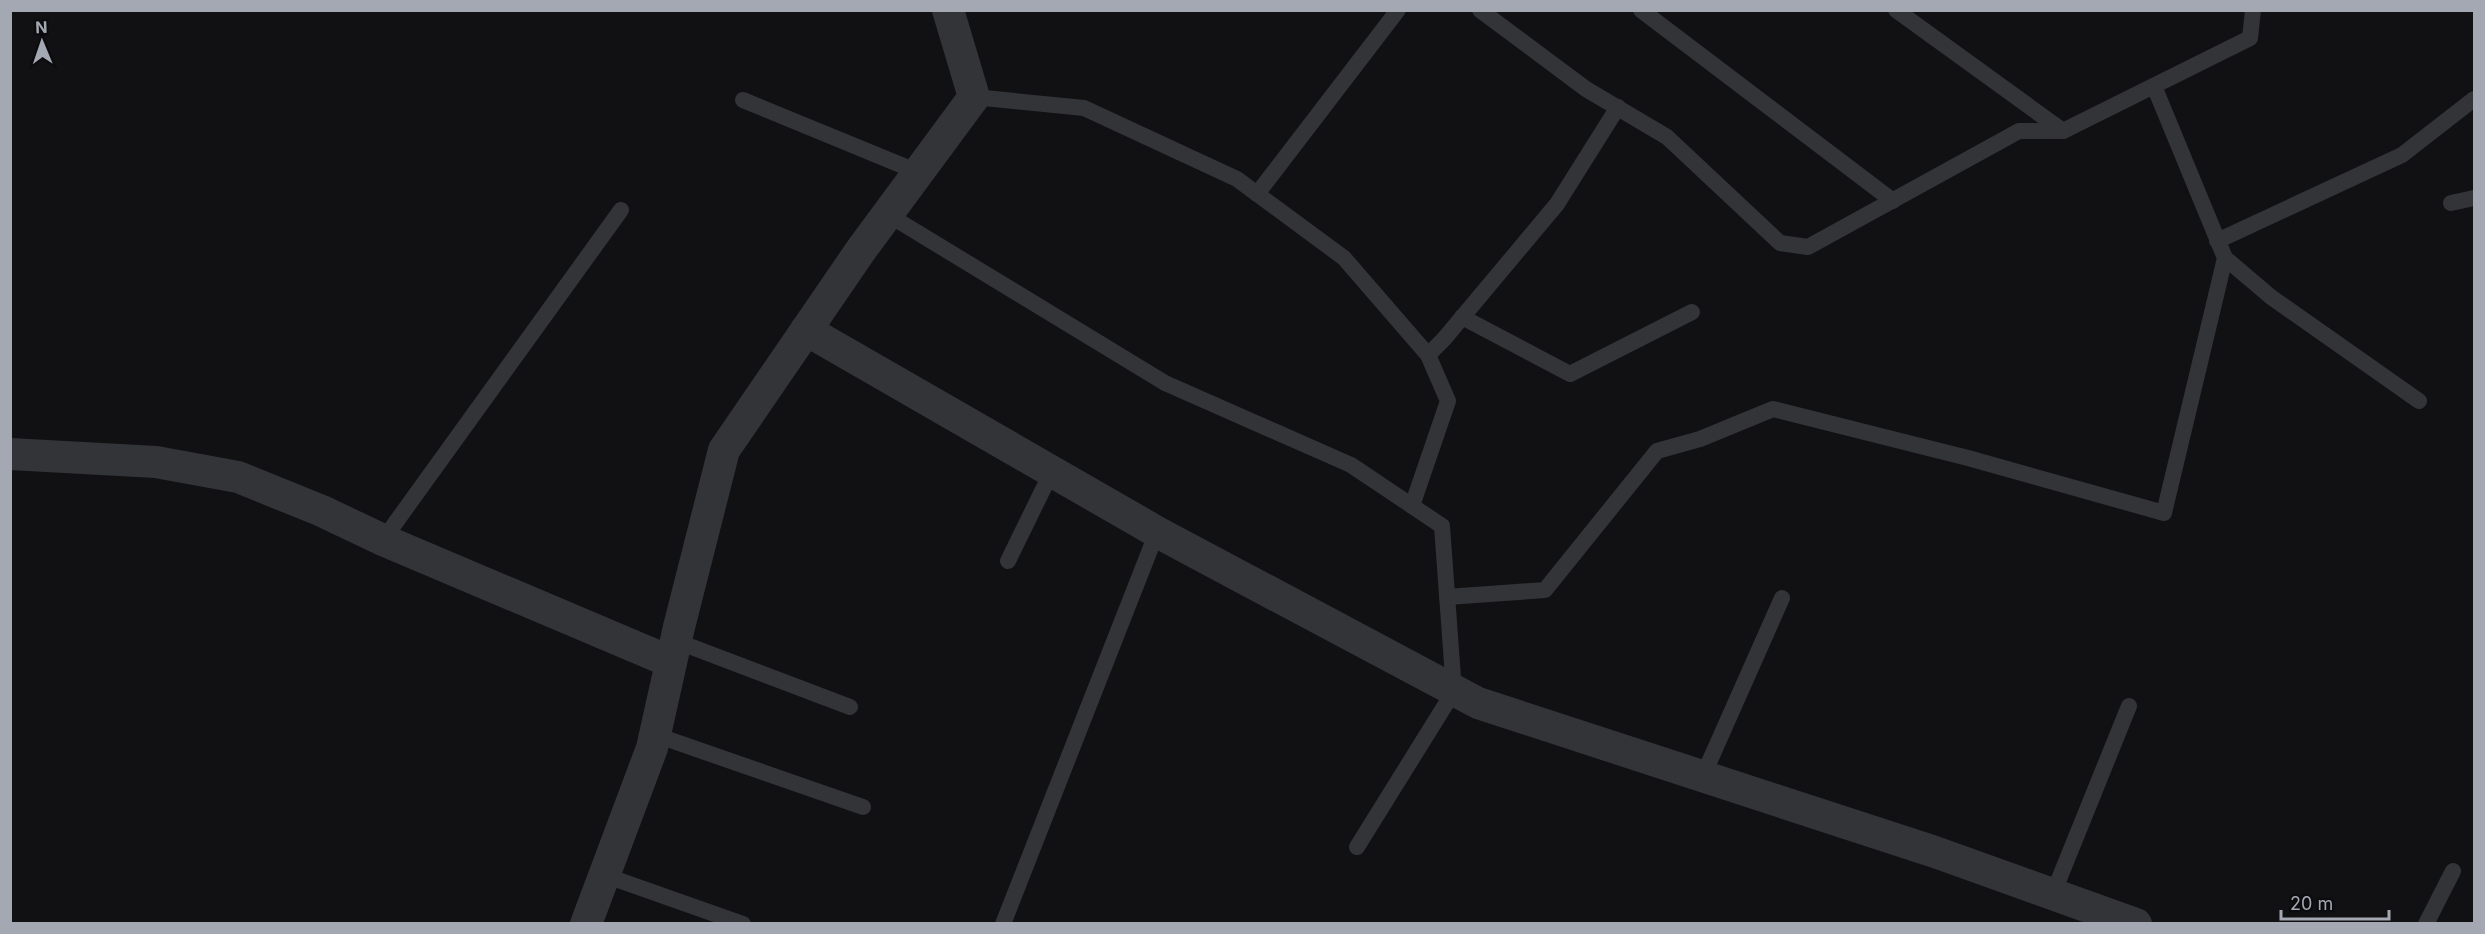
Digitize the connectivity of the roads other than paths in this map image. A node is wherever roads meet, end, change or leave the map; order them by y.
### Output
1 (948, 10) edge
2 (1398, 10) edge
3 (1480, 10) edge
4 (1641, 10) edge
5 (1896, 10) edge
6 (2253, 10) edge
7 (2154, 86) junction
8 (974, 97) junction
9 (2475, 99) edge
10 (743, 100) dead end
11 (1618, 107) junction
12 (2063, 131) junction
13 (918, 172) junction
14 (1257, 194) junction
15 (2475, 198) edge
16 (1893, 201) junction
17 (2451, 203) dead end
18 (621, 210) dead end
19 (888, 214) junction
20 (2217, 241) junction
21 (2225, 258) junction
22 (1692, 312) dead end
23 (1462, 317) junction
24 (806, 330) junction
25 (1428, 355) junction
26 (2419, 401) dead end
27 (10, 454) edge
28 (1052, 471) junction
29 (1412, 506) junction
30 (1157, 532) junction
31 (383, 540) junction
32 (1008, 561) dead end
33 (1447, 597) junction
34 (1782, 598) dead end
35 (674, 652) junction
36 (1454, 691) junction
37 (2129, 706) dead end
38 (850, 707) dead end
39 (656, 735) junction
40 (1703, 776) junction
41 (863, 807) dead end
42 (1357, 847) dead end
43 (2453, 871) dead end
44 (604, 875) junction
45 (2054, 894) junction
46 (586, 924) edge
47 (743, 924) edge
48 (1003, 924) edge
49 (2136, 924) edge
50 (2426, 924) edge

1 - 8 street
2 - 14 lane
3 - 11 lane
4 - 16 lane
5 - 12 lane
6 - 7 lane
7 - 12 lane
7 - 20 lane
8 - 13 street
8 - 14 lane
9 - 20 lane
10 - 13 lane
11 - 16 lane
11 - 23 lane
12 - 16 lane
13 - 19 street
14 - 25 lane
15 - 17 lane
18 - 31 lane
19 - 24 street
19 - 29 lane
20 - 21 lane
21 - 26 lane
21 - 33 lane
22 - 23 lane
23 - 25 lane
24 - 28 street
24 - 35 street
25 - 29 lane
27 - 31 street
28 - 30 street
28 - 32 lane
29 - 33 lane
30 - 36 street
30 - 48 lane
31 - 35 street
33 - 36 lane
34 - 40 lane
35 - 38 lane
35 - 39 street
36 - 40 street
36 - 42 lane
37 - 45 lane
39 - 41 lane
39 - 44 street
40 - 45 street
43 - 50 lane
44 - 46 street
44 - 47 lane
45 - 49 street

